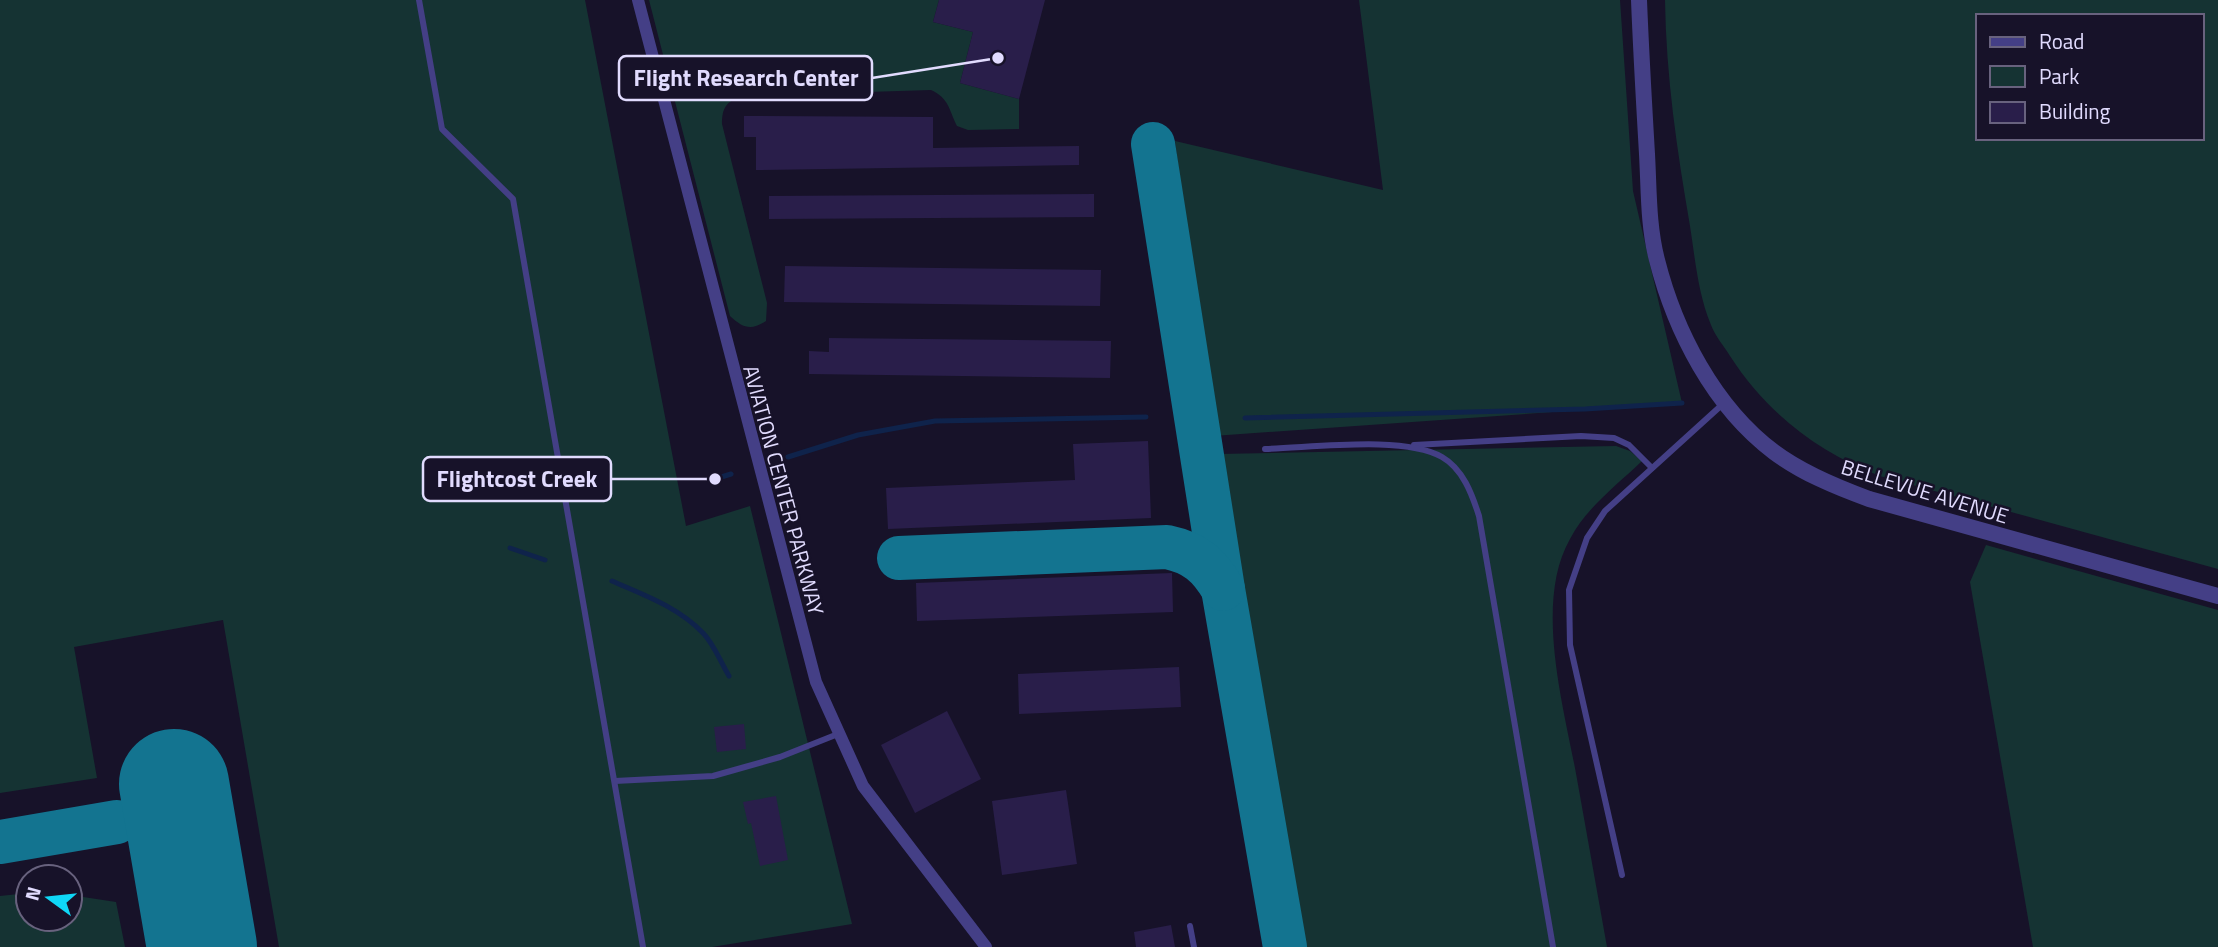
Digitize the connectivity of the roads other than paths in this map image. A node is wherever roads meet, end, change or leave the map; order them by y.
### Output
1 (419, 0) edge
2 (638, 0) edge
3 (1639, 0) edge
4 (1725, 401) junction
5 (1406, 446) junction
6 (1265, 449) dead end
7 (1652, 468) junction
8 (2218, 596) edge
9 (838, 734) junction
10 (615, 781) junction
11 (1622, 875) dead end
12 (1190, 926) dead end
13 (643, 947) edge
14 (986, 947) edge
15 (1194, 947) edge
16 (1553, 947) edge

1 - 10 lane
2 - 9 street, AVIATION CENTER PARKWAY
3 - 4 street, BELLEVUE AVENUE
4 - 7 lane
4 - 8 street, BELLEVUE AVENUE
5 - 6 lane
5 - 7 lane
5 - 16 lane
7 - 11 lane
9 - 10 lane
9 - 14 street, AVIATION CENTER PARKWAY
10 - 13 lane
12 - 15 lane

